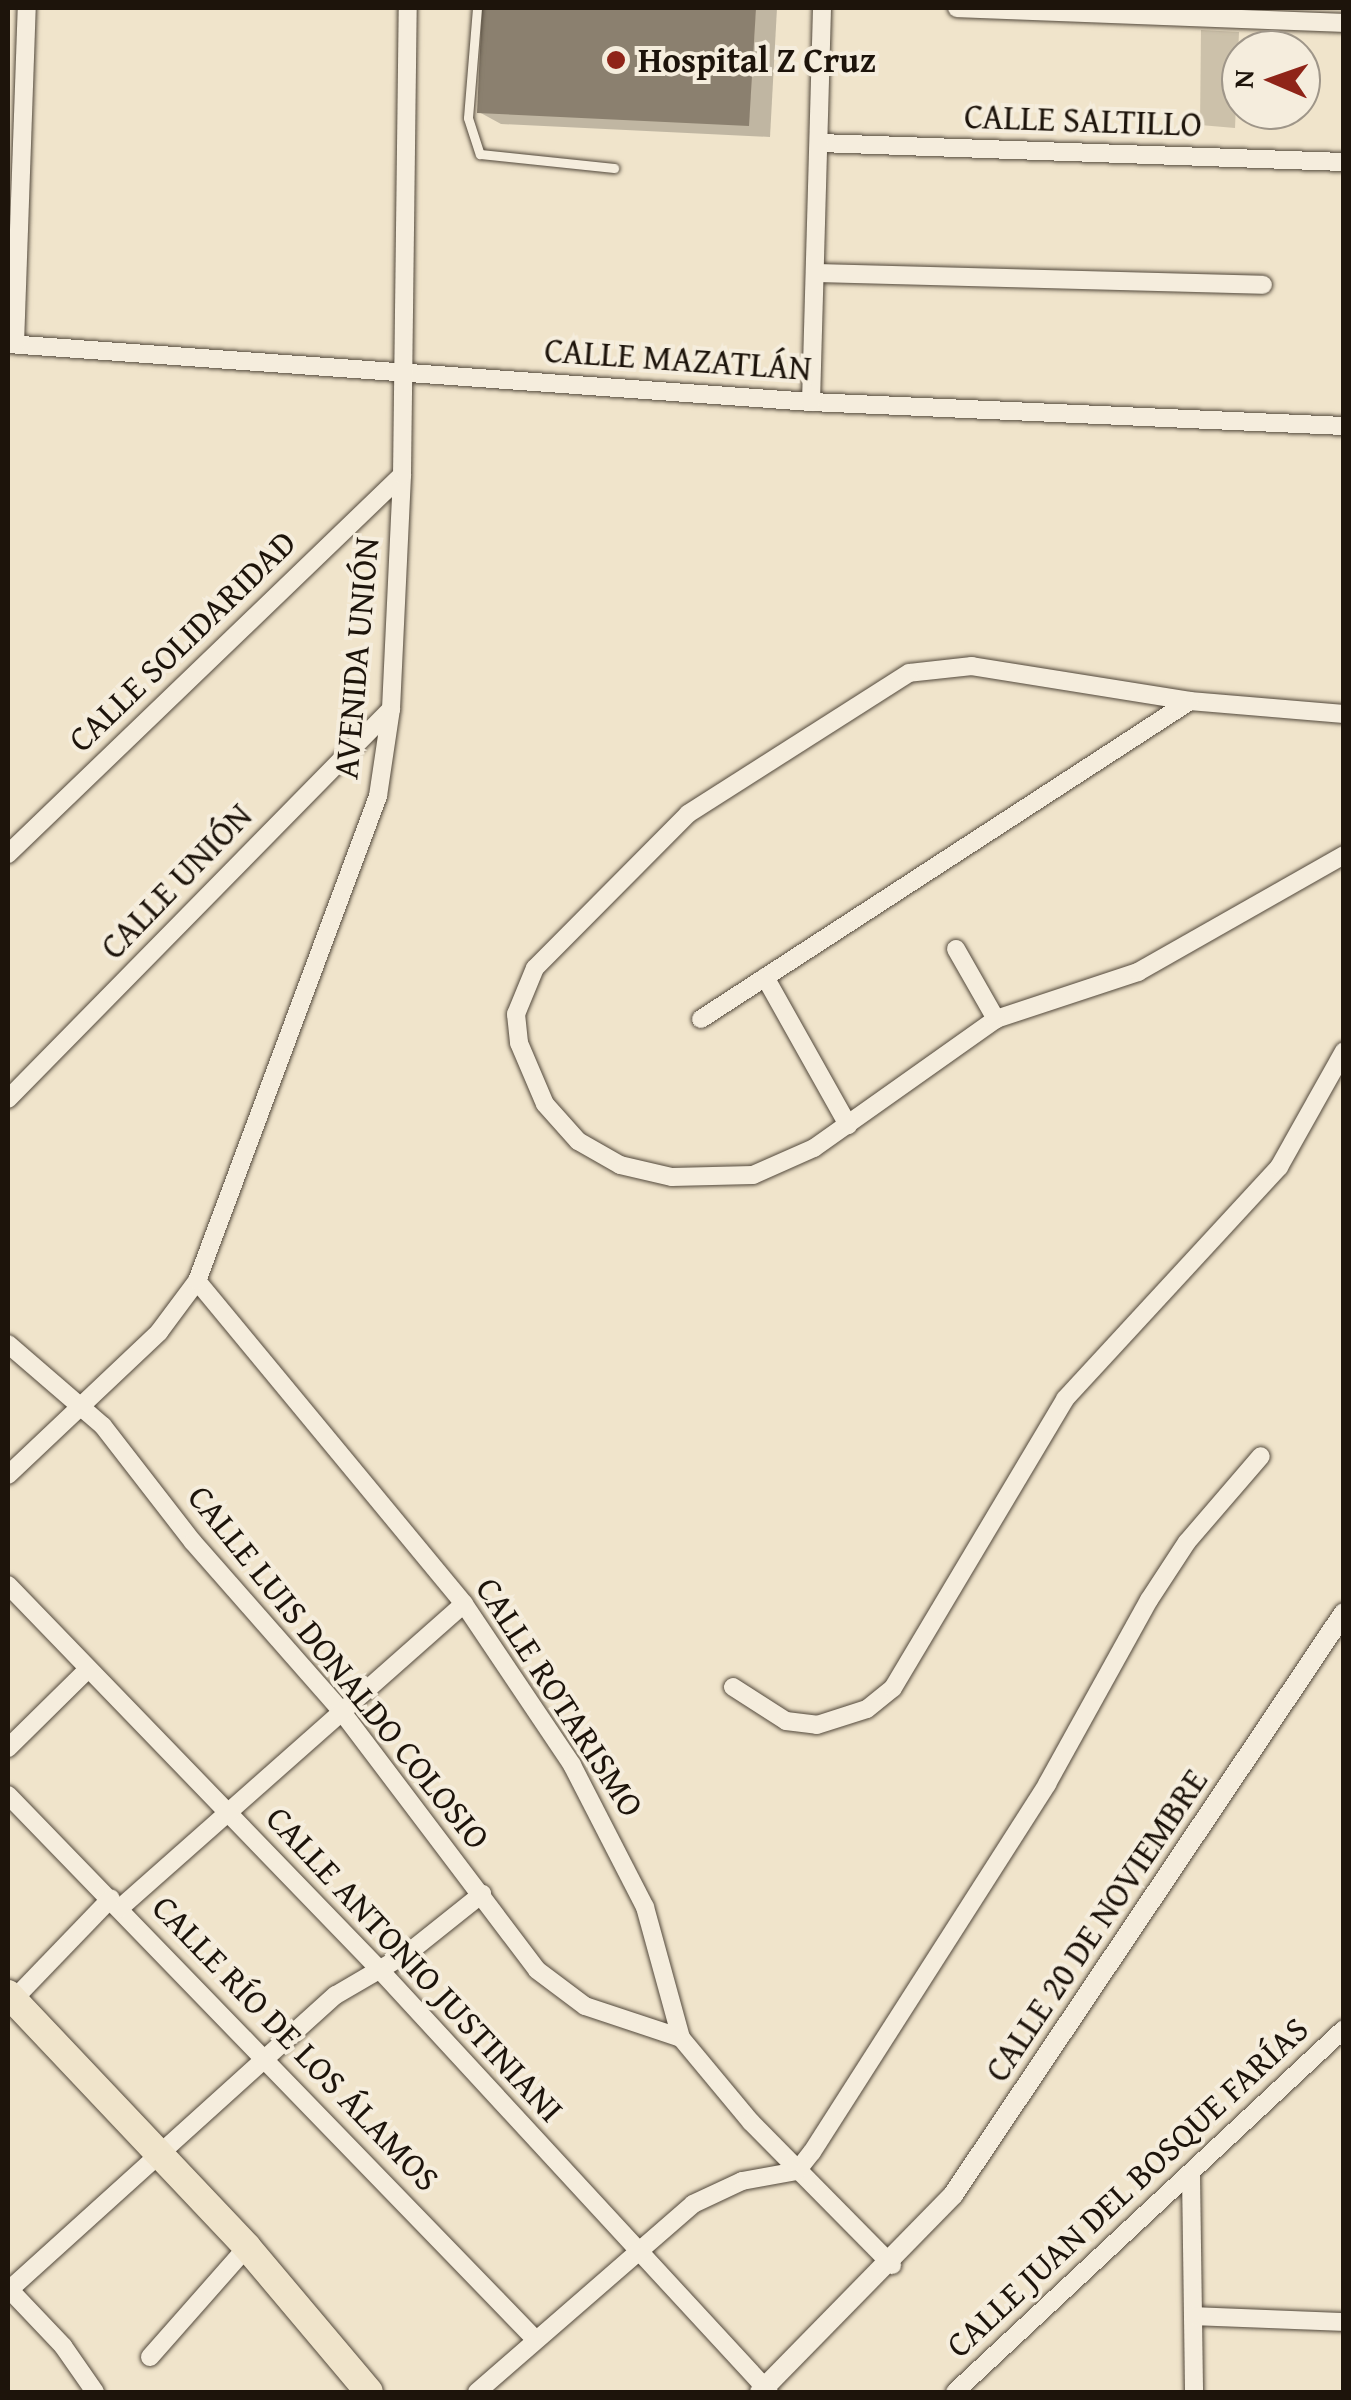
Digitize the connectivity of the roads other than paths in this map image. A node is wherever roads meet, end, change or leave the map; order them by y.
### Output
1 (27, 8) edge
2 (408, 8) edge
3 (476, 8) edge
4 (822, 8) edge
5 (958, 8) edge
6 (1344, 23) edge
7 (820, 143) junction
8 (1344, 162) edge
9 (614, 168) dead end
10 (816, 273) junction
11 (1263, 285) dead end
12 (11, 344) edge
13 (400, 371) junction
14 (811, 402) junction
15 (1344, 426) edge
16 (402, 475) junction
17 (1190, 700) junction
18 (392, 709) junction
19 (1344, 714) edge
20 (8, 854) edge
21 (1344, 855) edge
22 (956, 949) dead end
23 (765, 977) junction
24 (702, 1018) dead end
25 (996, 1020) junction
26 (1344, 1051) edge
27 (8, 1099) edge
28 (848, 1125) junction
29 (196, 1280) junction
30 (8, 1344) edge
31 (83, 1406) junction
32 (1261, 1456) dead end
33 (8, 1475) edge
34 (8, 1585) edge
35 (464, 1604) junction
36 (1344, 1613) edge
37 (88, 1669) junction
38 (733, 1687) dead end
39 (340, 1708) junction
40 (8, 1748) edge
41 (8, 1795) edge
42 (228, 1810) junction
43 (482, 1894) junction
44 (116, 1903) junction
45 (378, 1969) junction
46 (10, 1997) edge
47 (1344, 2029) edge
48 (681, 2038) junction
49 (267, 2059) junction
50 (160, 2154) junction
51 (796, 2171) junction
52 (1192, 2174) junction
53 (247, 2247) junction
54 (635, 2252) junction
55 (892, 2264) junction
56 (8, 2289) edge
57 (1194, 2316) junction
58 (1344, 2322) edge
59 (534, 2339) junction
60 (150, 2357) dead end
61 (765, 2391) edge
62 (95, 2392) edge
63 (369, 2392) edge
64 (477, 2392) edge
65 (955, 2392) edge
66 (1194, 2392) edge

1 - 12 street
2 - 13 street, AVENIDA UNIÓN
3 - 9 lane
4 - 7 street
5 - 6 street
7 - 8 street, CALLE SALTILLO
7 - 10 street
10 - 11 street
10 - 14 street
12 - 13 street, CALLE MAZATLÁN
13 - 14 street, CALLE MAZATLÁN
13 - 16 street, AVENIDA UNIÓN
14 - 15 street, CALLE MAZATLÁN
16 - 18 street, AVENIDA UNIÓN
16 - 20 street, CALLE SOLIDARIDAD
17 - 19 street
17 - 23 street
17 - 28 street
18 - 27 street, CALLE UNIÓN
18 - 29 street, AVENIDA UNIÓN
21 - 25 street
22 - 25 street
23 - 24 street
23 - 28 street
25 - 28 street
26 - 38 street
29 - 31 street, AVENIDA UNIÓN
29 - 35 street, CALLE ROTARISMO
30 - 31 street, CALLE LUIS DONALDO COLOSIO
31 - 33 street, AVENIDA UNIÓN
31 - 39 street, CALLE LUIS DONALDO COLOSIO
32 - 51 street
34 - 37 street, CALLE ANTONIO JUSTINIANI
35 - 39 street
35 - 48 street, CALLE ROTARISMO
36 - 55 street, CALLE 20 DE NOVIEMBRE
37 - 40 street
37 - 42 street, CALLE ANTONIO JUSTINIANI
39 - 42 street
39 - 43 street, CALLE LUIS DONALDO COLOSIO
41 - 44 street, CALLE RÍO DE LOS ÁLAMOS
42 - 44 street
42 - 45 street, CALLE ANTONIO JUSTINIANI
43 - 45 street
43 - 48 street, CALLE LUIS DONALDO COLOSIO
44 - 46 street
44 - 49 street, CALLE RÍO DE LOS ÁLAMOS
45 - 49 street
45 - 54 street, CALLE ANTONIO JUSTINIANI
46 - 50 main road
47 - 52 street, CALLE JUAN DEL BOSQUE FARÍAS
48 - 51 street, CALLE ROTARISMO
49 - 50 street
49 - 59 street, CALLE RÍO DE LOS ÁLAMOS
50 - 53 main road
50 - 56 street
51 - 54 street
51 - 55 street, CALLE ROTARISMO
52 - 57 street
52 - 65 street, CALLE JUAN DEL BOSQUE FARÍAS
53 - 60 street
53 - 63 main road
54 - 59 street
54 - 61 street, CALLE ANTONIO JUSTINIANI
55 - 61 street, CALLE 20 DE NOVIEMBRE
56 - 62 street
57 - 58 street
57 - 66 street
59 - 64 street

